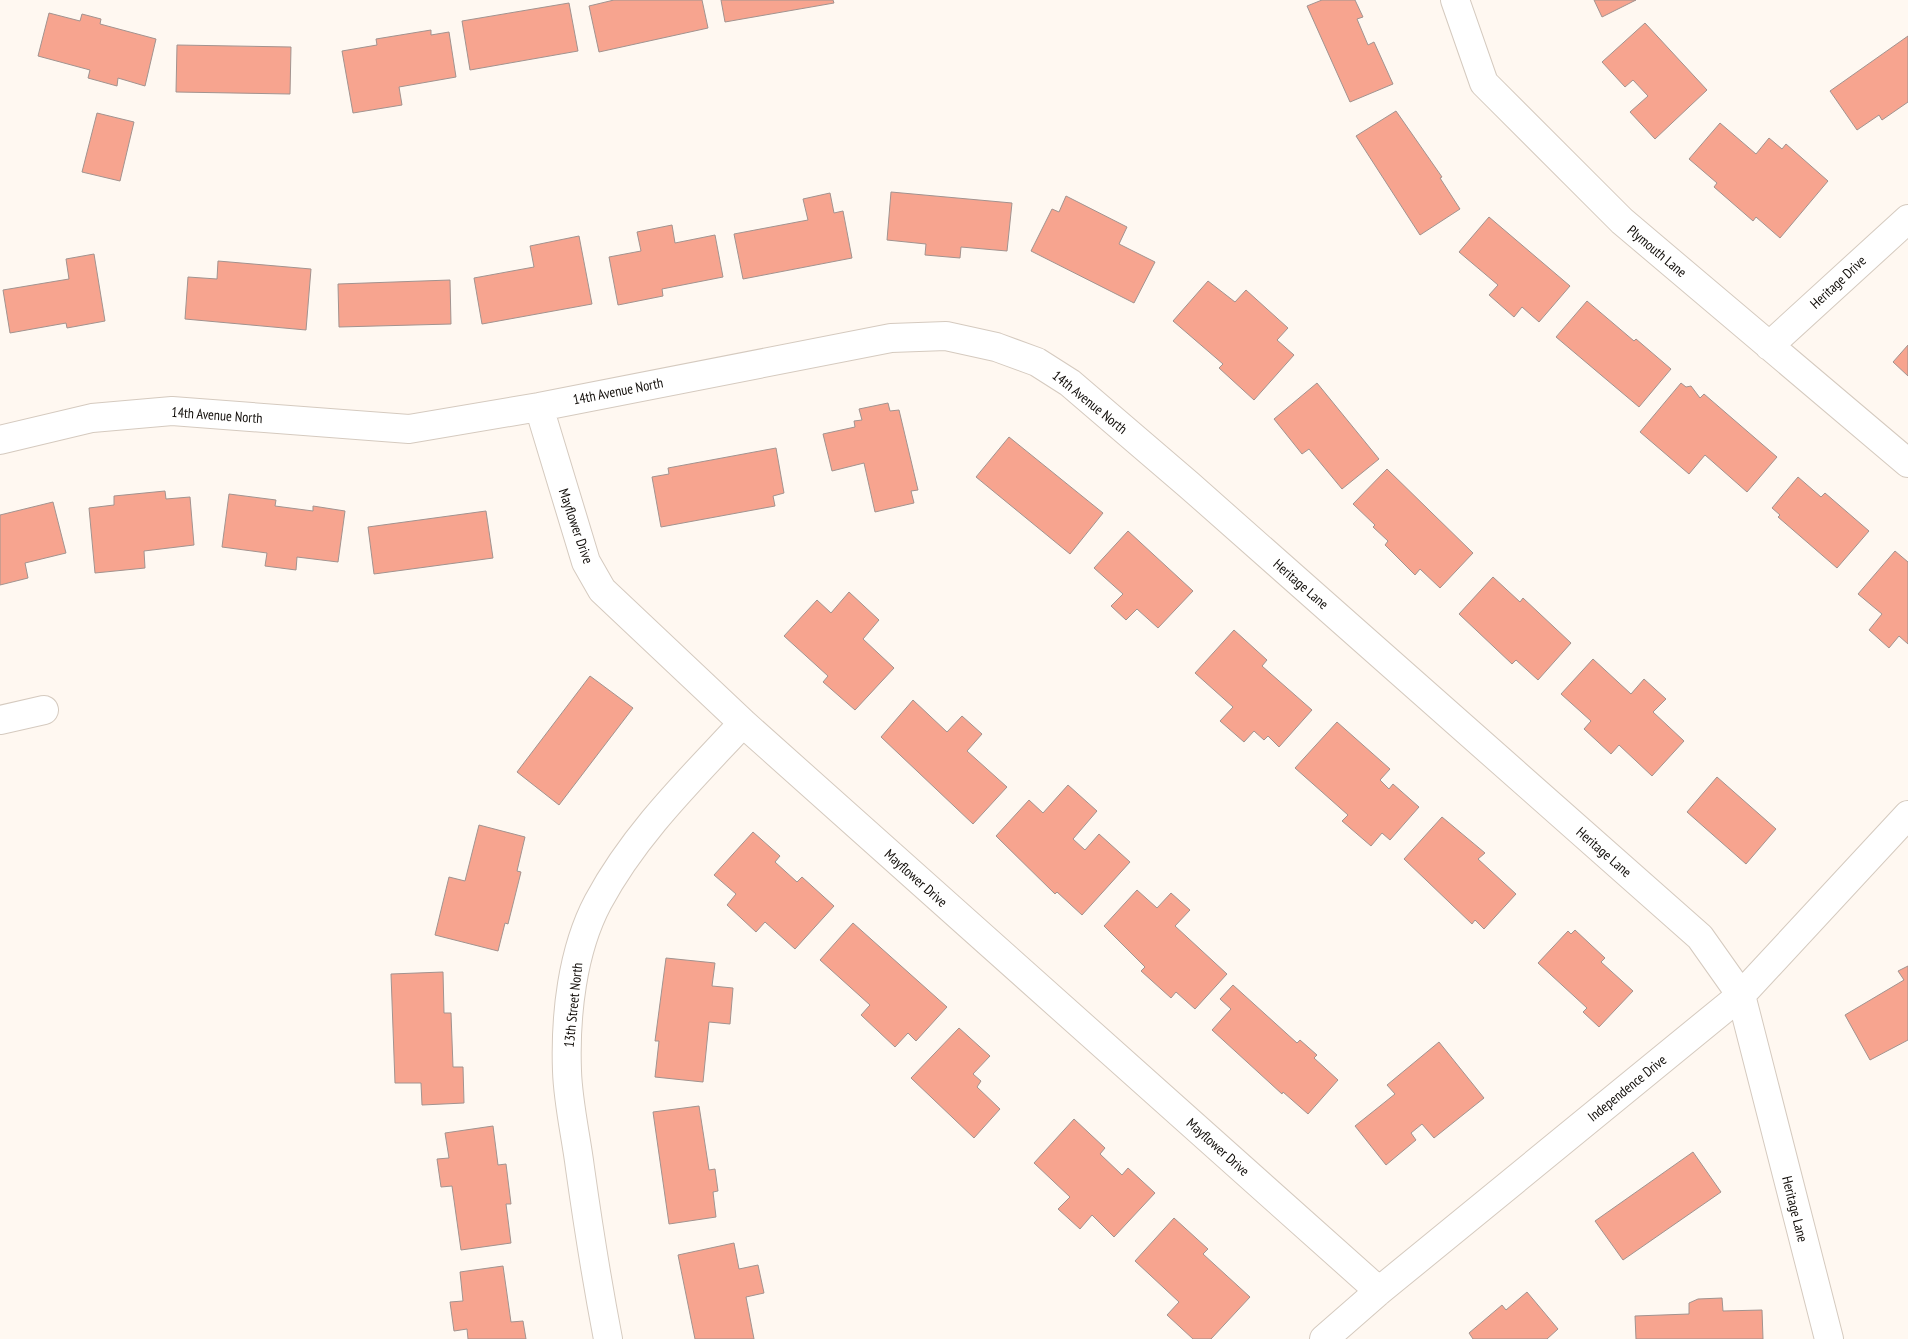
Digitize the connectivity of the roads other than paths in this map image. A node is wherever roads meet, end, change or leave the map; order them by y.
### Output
1 (1455, 0) edge
2 (1908, 219) edge
3 (1769, 346) junction
4 (539, 407) junction
5 (0, 440) edge
6 (1908, 463) edge
7 (1189, 485) joint
8 (44, 710) dead end
9 (0, 720) edge
10 (742, 723) junction
11 (1908, 815) edge
12 (1741, 995) junction
13 (1379, 1291) junction
14 (608, 1339) edge
15 (1324, 1339) edge
16 (1829, 1339) edge

1 - 3 street, Plymouth Lane
2 - 3 street, Heritage Drive
3 - 6 street, Plymouth Lane
4 - 5 street, 14th Avenue North
4 - 7 street, 14th Avenue North
4 - 10 street, Mayflower Drive
7 - 12 street, Heritage Lane
8 - 9 street
10 - 13 street, Mayflower Drive
10 - 14 street, 13th Street North
11 - 12 street, Independence Drive
12 - 13 street, Independence Drive
12 - 16 street, Heritage Lane
13 - 15 street, Independence Drive

